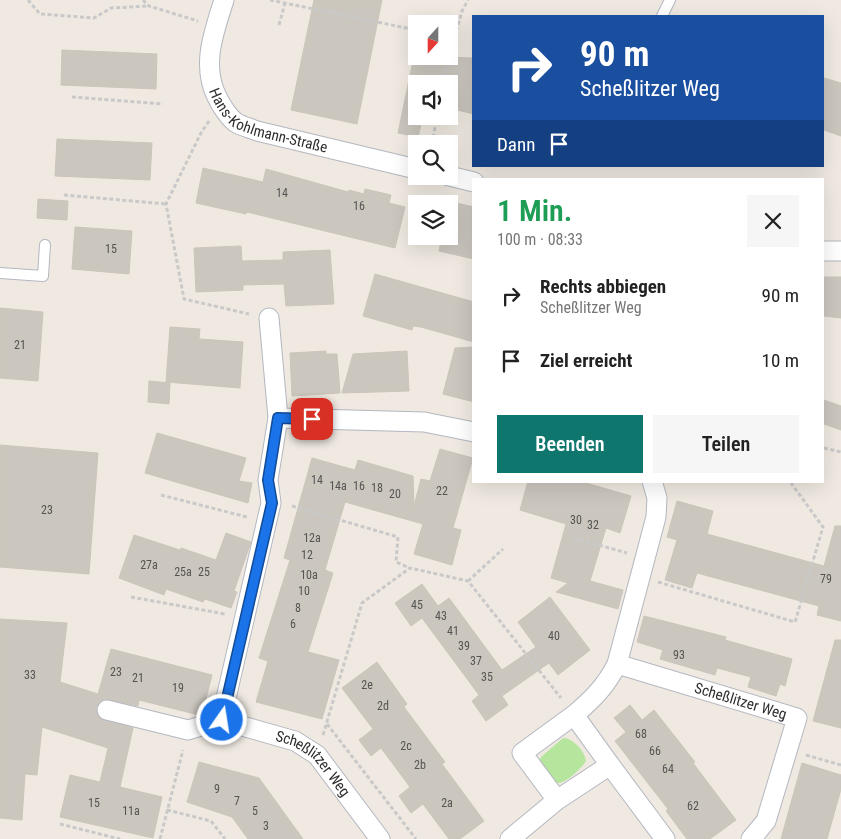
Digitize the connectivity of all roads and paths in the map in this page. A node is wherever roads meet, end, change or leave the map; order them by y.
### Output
1 (28, 0) edge
2 (143, 0) edge
3 (224, 0) edge
4 (270, 0) edge
5 (468, 0) edge
6 (670, 0) edge
7 (284, 3) junction
8 (149, 6) junction
9 (662, 15) edge
10 (458, 20) edge
11 (279, 25) dead end
12 (216, 26) junction
13 (408, 28) edge
14 (72, 97) dead end
15 (163, 104) dead end
16 (221, 105) junction
17 (408, 167) edge
18 (458, 178) edge
19 (472, 182) edge
20 (64, 195) dead end
21 (166, 204) junction
22 (45, 244) dead end
23 (824, 251) edge
24 (841, 251) edge
25 (0, 273) edge
26 (269, 318) joint
27 (278, 418) junction
28 (472, 432) edge
29 (824, 448) edge
30 (841, 452) edge
31 (653, 483) edge
32 (791, 483) dead end
33 (162, 495) dead end
34 (272, 503) junction
35 (267, 523) junction
36 (574, 538) dead end
37 (503, 548) dead end
38 (646, 558) junction
39 (410, 568) junction
40 (641, 577) junction
41 (468, 581) junction
42 (131, 597) dead end
43 (245, 618) junction
44 (617, 664) junction
45 (107, 710) dead end
46 (574, 715) junction
47 (222, 720) junction
48 (326, 723) junction
49 (188, 730) junction
50 (788, 751) junction
51 (316, 755) junction
52 (841, 765) edge
53 (614, 770) junction
54 (557, 800) junction
55 (167, 810) junction
56 (60, 824) dead end
57 (120, 839) edge
58 (160, 839) edge
59 (224, 839) edge
60 (380, 839) edge
61 (416, 839) edge
62 (510, 839) edge
63 (665, 839) edge
64 (751, 839) edge

1 - 8 path
2 - 8 path
3 - 12 street, Hans-Kohlmann-Straße
4 - 7 path
5 - 10 path
6 - 9 lane
7 - 11 path
7 - 13 path
8 - 12 path
12 - 16 street, Hans-Kohlmann-Straße
14 - 15 path
16 - 17 street, Hans-Kohlmann-Straße
16 - 21 path
18 - 19 street
20 - 21 path
21 - 26 path
22 - 25 lane
23 - 24 street
26 - 27 street
27 - 28 street
27 - 34 street
29 - 30 path
31 - 38 street
32 - 40 path
33 - 35 path
34 - 35 street
34 - 39 path
35 - 43 street
36 - 38 path
37 - 41 path
38 - 40 street
39 - 41 path
39 - 48 path
40 - 44 street
41 - 46 path
42 - 43 path
43 - 47 street
44 - 46 street
44 - 50 street, Scheßlitzer Weg
45 - 49 street
46 - 53 street
46 - 54 street
47 - 49 street
47 - 51 street, Scheßlitzer Weg
48 - 51 path
48 - 61 path
49 - 55 path
50 - 52 path
50 - 64 street, Scheßlitzer Weg
51 - 60 street, Scheßlitzer Weg
53 - 54 street
53 - 63 street
54 - 62 street
55 - 58 path
55 - 59 path
56 - 57 path

